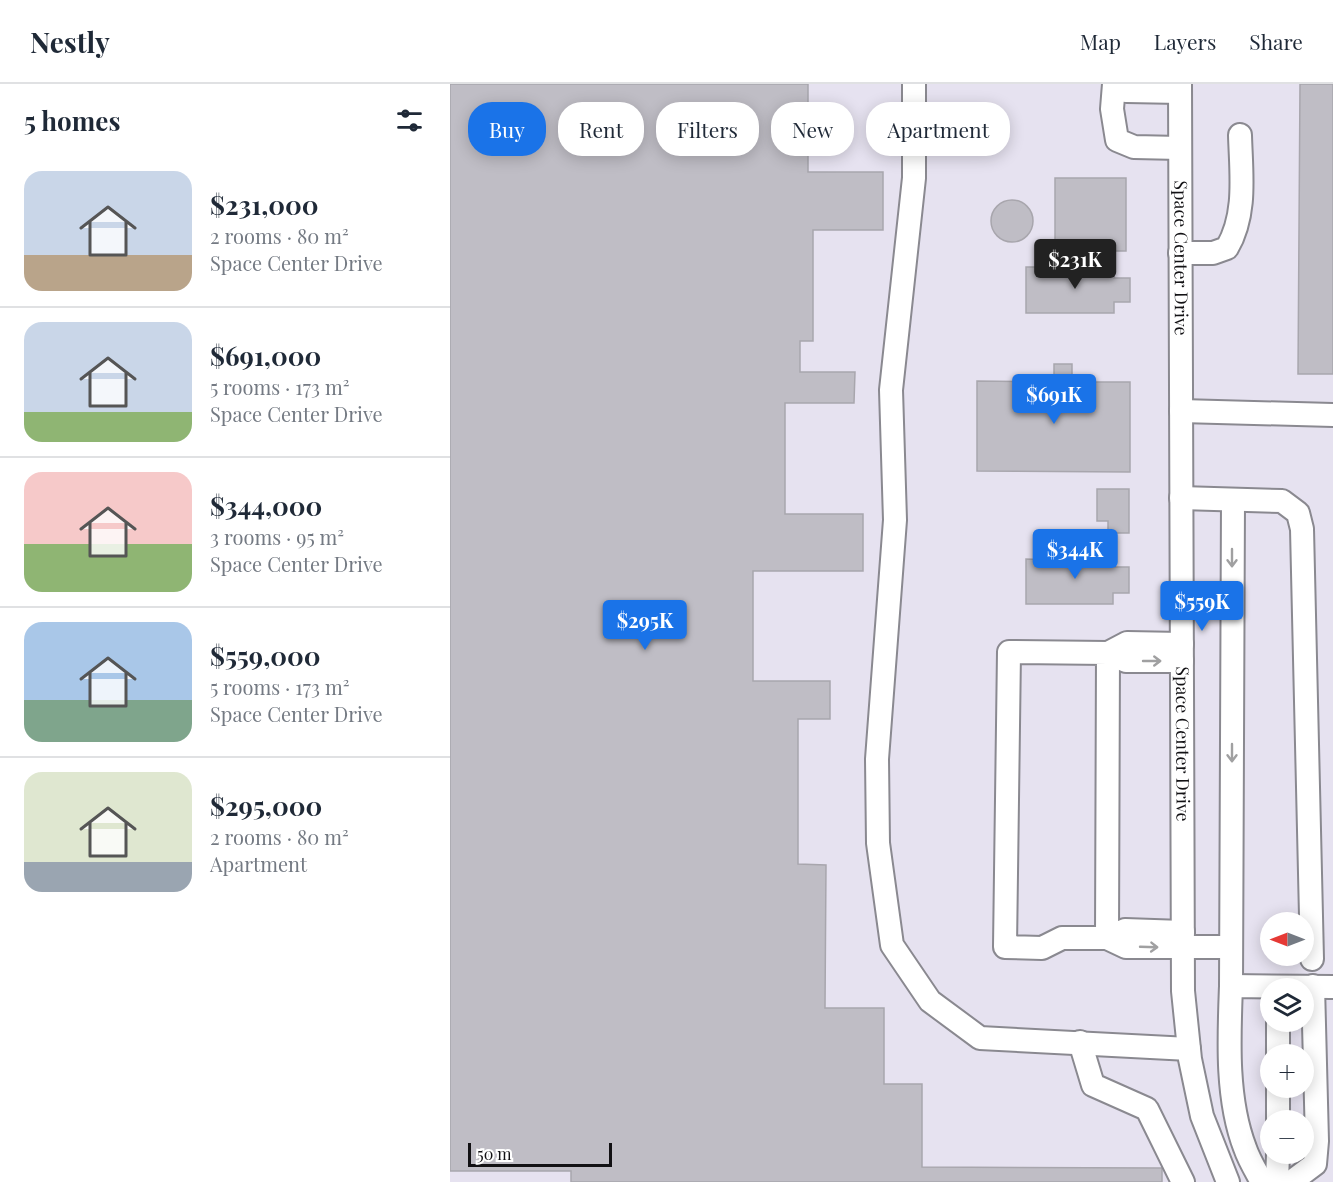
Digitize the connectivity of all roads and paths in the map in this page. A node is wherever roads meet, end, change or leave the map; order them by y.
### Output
1 (914, 84) edge
2 (1115, 84) edge
3 (1180, 88) edge
4 (1240, 135) dead end
5 (1180, 148) junction
6 (1180, 253) junction
7 (1181, 411) junction
8 (1333, 415) edge
9 (1181, 498) junction
10 (1233, 500) junction
11 (1182, 652) junction
12 (1108, 653) junction
13 (1311, 912) edge
14 (1107, 938) junction
15 (1183, 940) junction
16 (1231, 947) junction
17 (1231, 986) junction
18 (1323, 986) edge
19 (1260, 987) edge
20 (1080, 1042) junction
21 (1189, 1049) junction
22 (1278, 1164) edge
23 (1183, 1182) edge
24 (1228, 1182) edge
25 (1262, 1182) edge
26 (1277, 1182) edge
27 (1291, 1182) edge

1 - 20 street
2 - 3 street
2 - 5 street
3 - 5 street, Space Center Drive
4 - 6 street
5 - 6 street, Space Center Drive
6 - 7 street, Space Center Drive
7 - 8 street
7 - 9 street, Space Center Drive
9 - 10 street
9 - 11 street, Space Center Drive
10 - 13 street
10 -> 16 street
11 - 12 street
11 - 15 street, Space Center Drive
12 - 14 street
12 - 14 street
14 - 15 street
15 - 16 street
15 - 21 street, Space Center Drive
16 - 17 street
17 - 19 street
17 - 25 street
18 - 27 street
20 - 21 street
20 - 23 street
21 - 24 street, Space Center Drive
22 - 26 street

